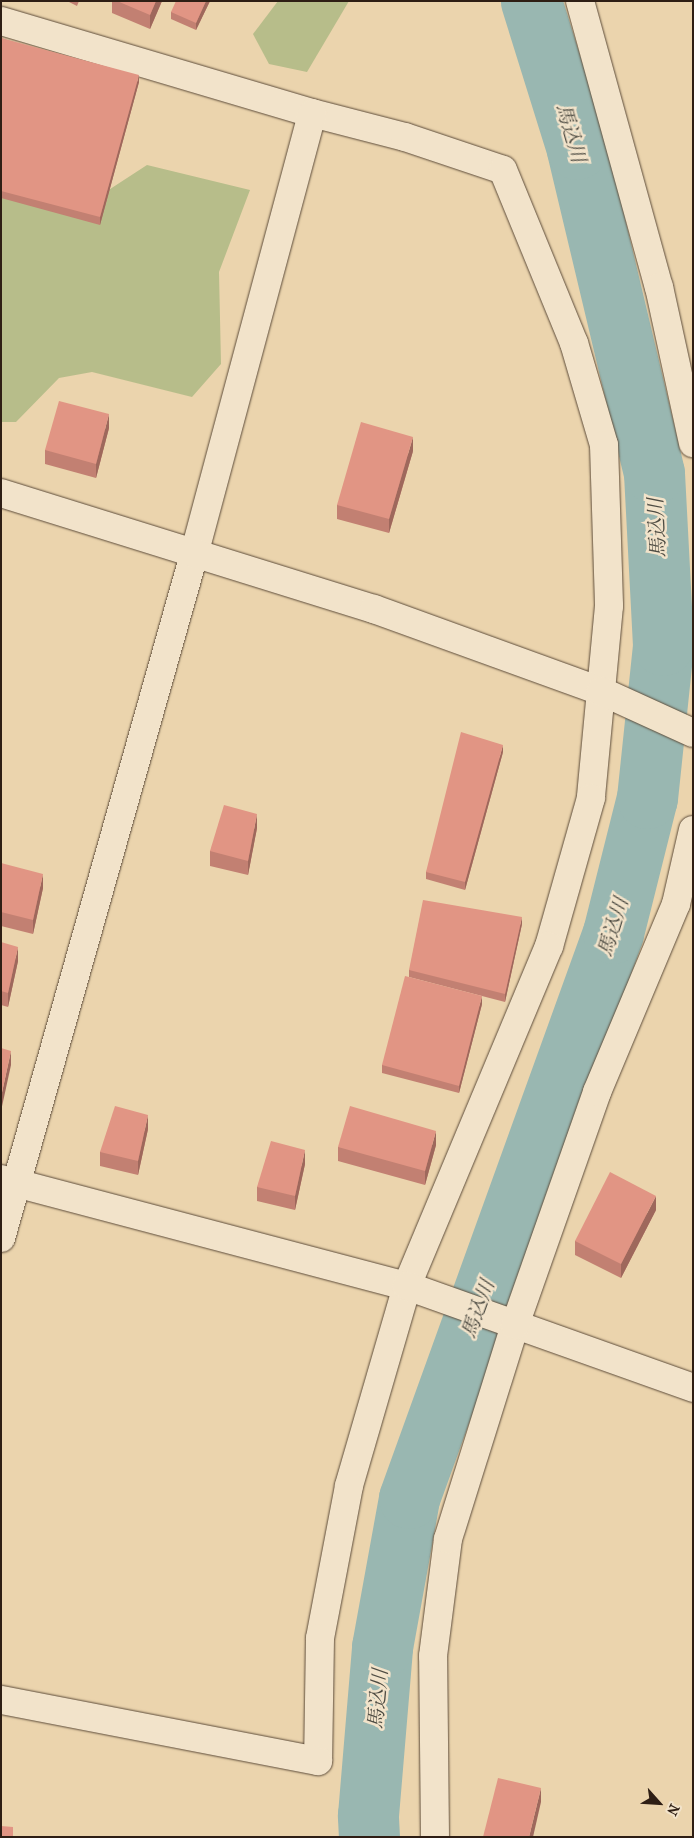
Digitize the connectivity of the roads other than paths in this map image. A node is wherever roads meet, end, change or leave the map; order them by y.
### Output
1 (580, 1) edge
2 (1, 21) edge
3 (312, 113) junction
4 (693, 444) edge
5 (1, 493) edge
6 (195, 551) junction
7 (608, 695) junction
8 (693, 733) edge
9 (693, 830) edge
10 (9, 1181) edge
11 (1, 1238) edge
12 (414, 1289) junction
13 (509, 1323) junction
14 (693, 1388) edge
15 (1, 1700) edge
16 (435, 1837) edge

1 - 4 street
2 - 3 street
3 - 6 street
3 - 7 street
5 - 6 street
6 - 7 street
6 - 10 street
7 - 8 street
7 - 12 street
9 - 13 street
10 - 11 street
10 - 12 street
12 - 13 street
12 - 15 street
13 - 14 street
13 - 16 street

